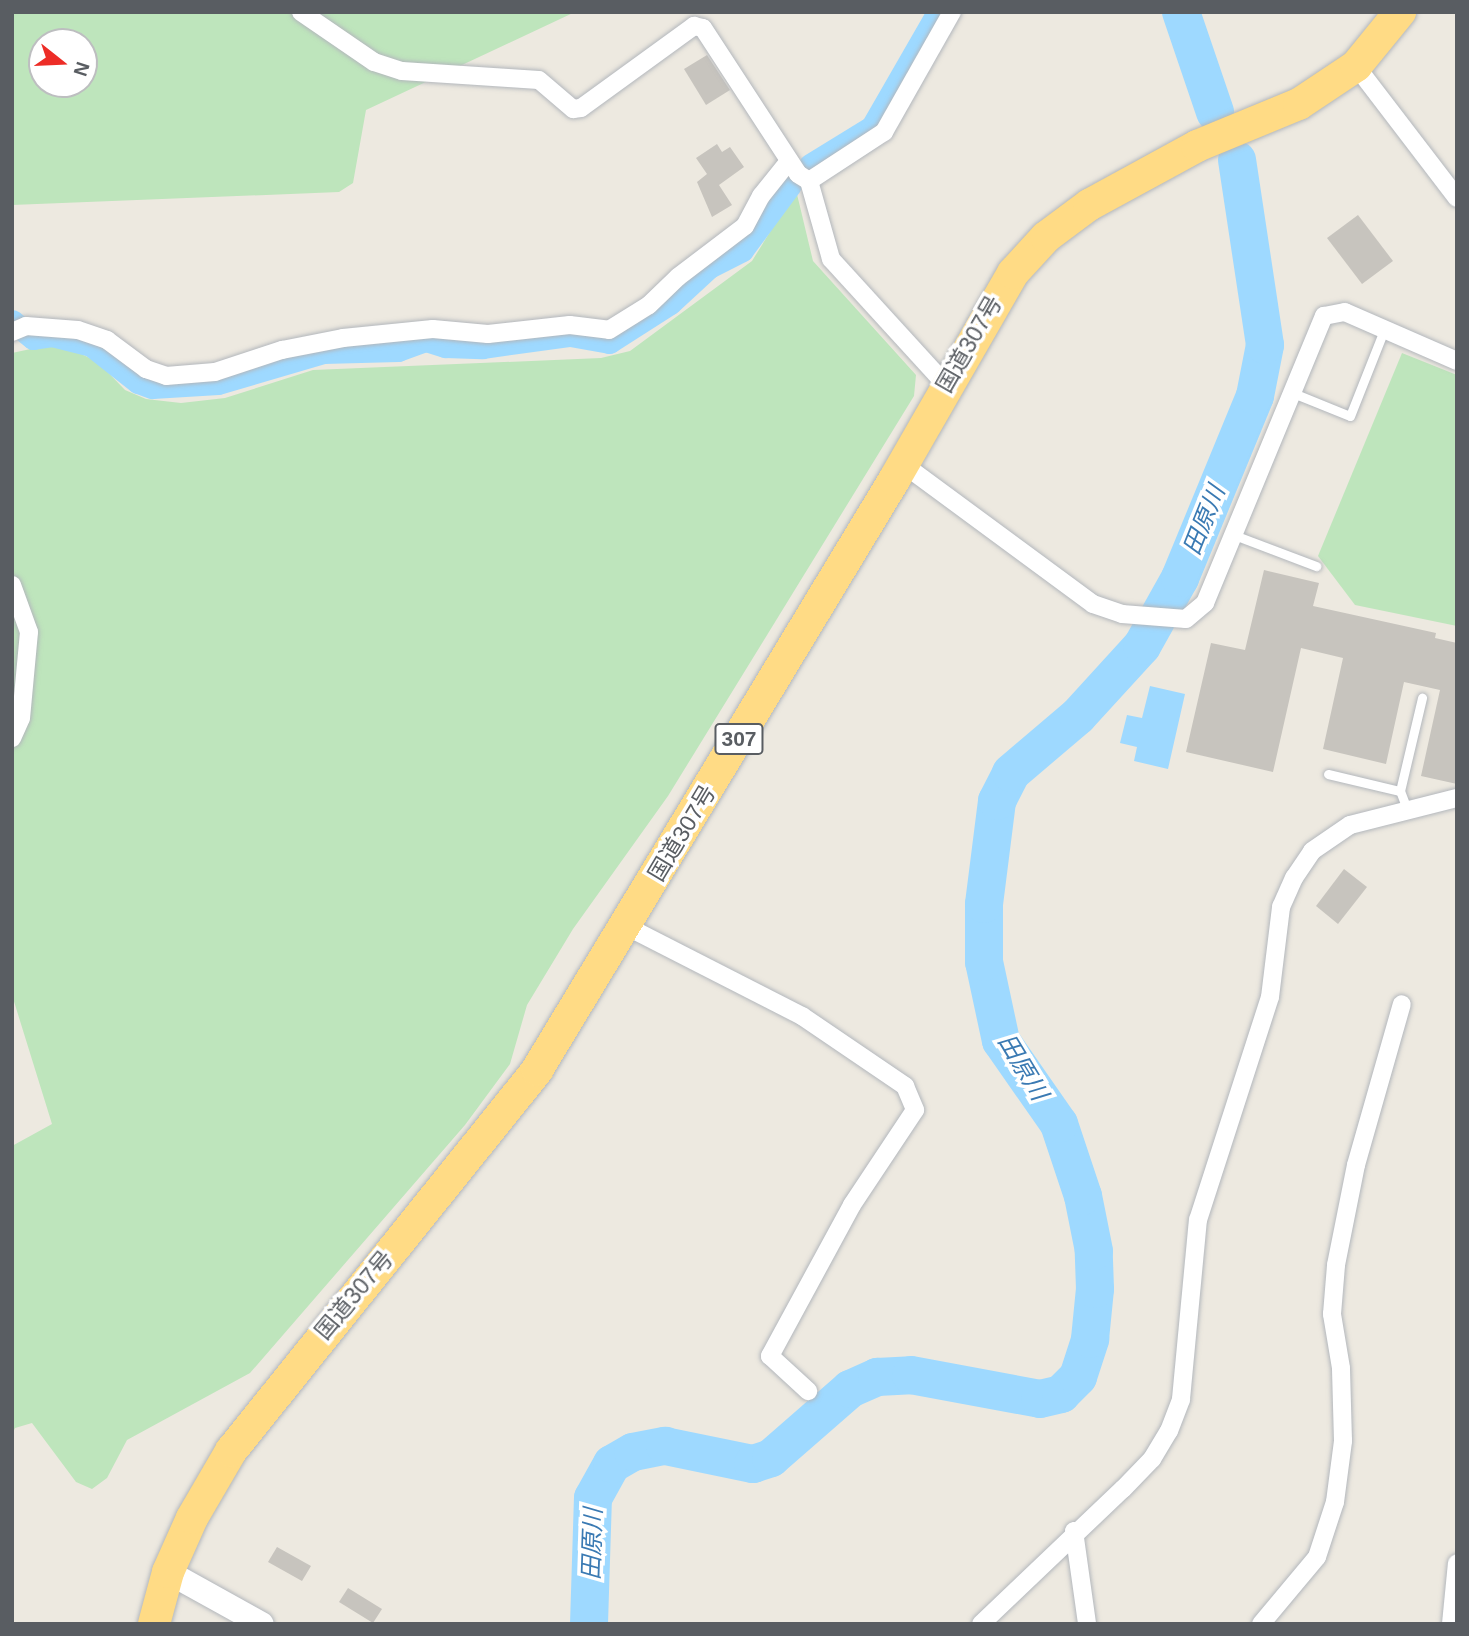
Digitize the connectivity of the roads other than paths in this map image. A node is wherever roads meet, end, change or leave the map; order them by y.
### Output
1 (301, 12) edge
2 (952, 12) edge
3 (1400, 12) edge
4 (1356, 66) junction
5 (789, 161) junction
6 (810, 181) junction
7 (1457, 198) edge
8 (19, 329) edge
9 (1384, 330) junction
10 (1457, 361) edge
11 (945, 384) junction
12 (1293, 393) junction
13 (903, 464) junction
14 (1234, 535) junction
15 (1316, 566) dead end
16 (12, 585) edge
17 (1422, 698) dead end
18 (12, 738) edge
19 (1328, 774) dead end
20 (1400, 791) junction
21 (1457, 798) edge
22 (1407, 809) junction
23 (626, 926) junction
24 (1402, 1004) dead end
25 (808, 1391) dead end
26 (1074, 1531) junction
27 (1457, 1563) edge
28 (168, 1572) junction
29 (154, 1624) edge
30 (262, 1624) edge
31 (981, 1624) edge
32 (1087, 1624) edge
33 (1261, 1624) edge
34 (1451, 1624) edge

1 - 5 street
2 - 6 street
3 - 4 highway, 国道307号 / 307
4 - 7 street
4 - 11 highway, 国道307号 / 307
5 - 6 street
5 - 8 street
6 - 11 street
9 - 10 street
9 - 12 street
9 - 12 lane
11 - 13 highway, 国道307号 / 307
12 - 14 street
13 - 14 street
13 - 23 highway, 国道307号 / 307
14 - 15 lane
16 - 18 street
17 - 20 lane
19 - 20 lane
20 - 22 lane
21 - 22 street
22 - 26 street
23 - 25 street
23 - 28 highway, 国道307号 / 307
24 - 33 street
26 - 31 street
26 - 32 street
27 - 34 street
28 - 29 highway, 国道307号 / 307
28 - 30 street

